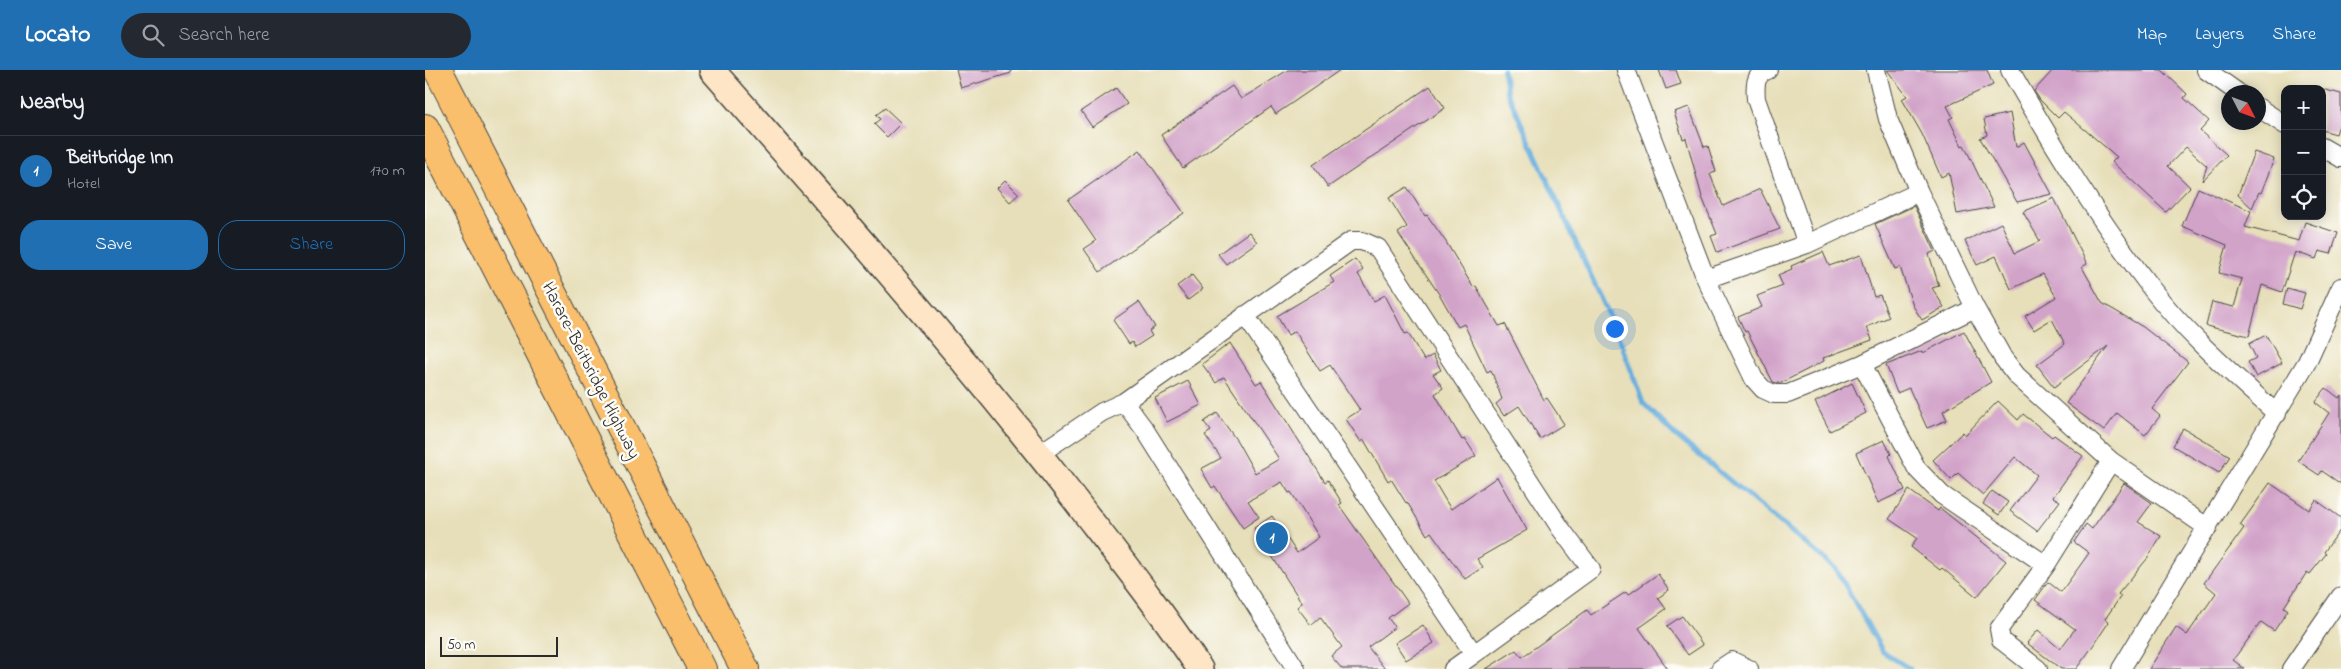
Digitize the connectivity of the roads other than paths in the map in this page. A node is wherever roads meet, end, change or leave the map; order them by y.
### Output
1 (438, 70) edge
2 (712, 70) edge
3 (1626, 70) edge
4 (1767, 70) edge
5 (1876, 70) edge
6 (2010, 70) edge
7 (2206, 70) edge
8 (2227, 85) edge
9 (2266, 113) edge
10 (2281, 122) edge
11 (425, 128) edge
12 (2326, 149) edge
13 (2341, 158) edge
14 (1919, 192) junction
15 (1807, 244) junction
16 (1706, 279) junction
17 (2341, 287) edge
18 (1975, 308) junction
19 (1245, 315) junction
20 (1862, 364) junction
21 (1124, 402) junction
22 (2277, 414) junction
23 (1039, 454) junction
24 (2111, 461) junction
25 (2207, 528) junction
26 (2046, 565) junction
27 (2341, 596) edge
28 (1475, 654) junction
29 (702, 669) edge
30 (745, 669) edge
31 (1200, 669) edge
32 (1296, 669) edge
33 (1453, 669) edge
34 (1719, 669) edge
35 (1749, 669) edge
36 (2038, 669) edge
37 (2121, 669) edge
38 (2291, 669) edge

1 - 30 highway, Harare-Beitbridge Highway
2 - 23 street
3 - 16 street
4 - 15 street
5 - 14 street
6 - 22 street
7 - 8 street
9 - 10 street
11 - 29 highway
12 - 13 street
14 - 15 street
14 - 18 street
15 - 16 street
16 - 20 street
17 - 22 street
18 - 20 street
18 - 24 street
19 - 21 street
19 - 28 street
19 - 28 street
20 - 26 street
21 - 23 street
21 - 32 street
22 - 25 street
23 - 31 street
24 - 25 street
24 - 26 street
25 - 37 street
26 - 36 street
27 - 38 street
28 - 33 street
34 - 35 street

